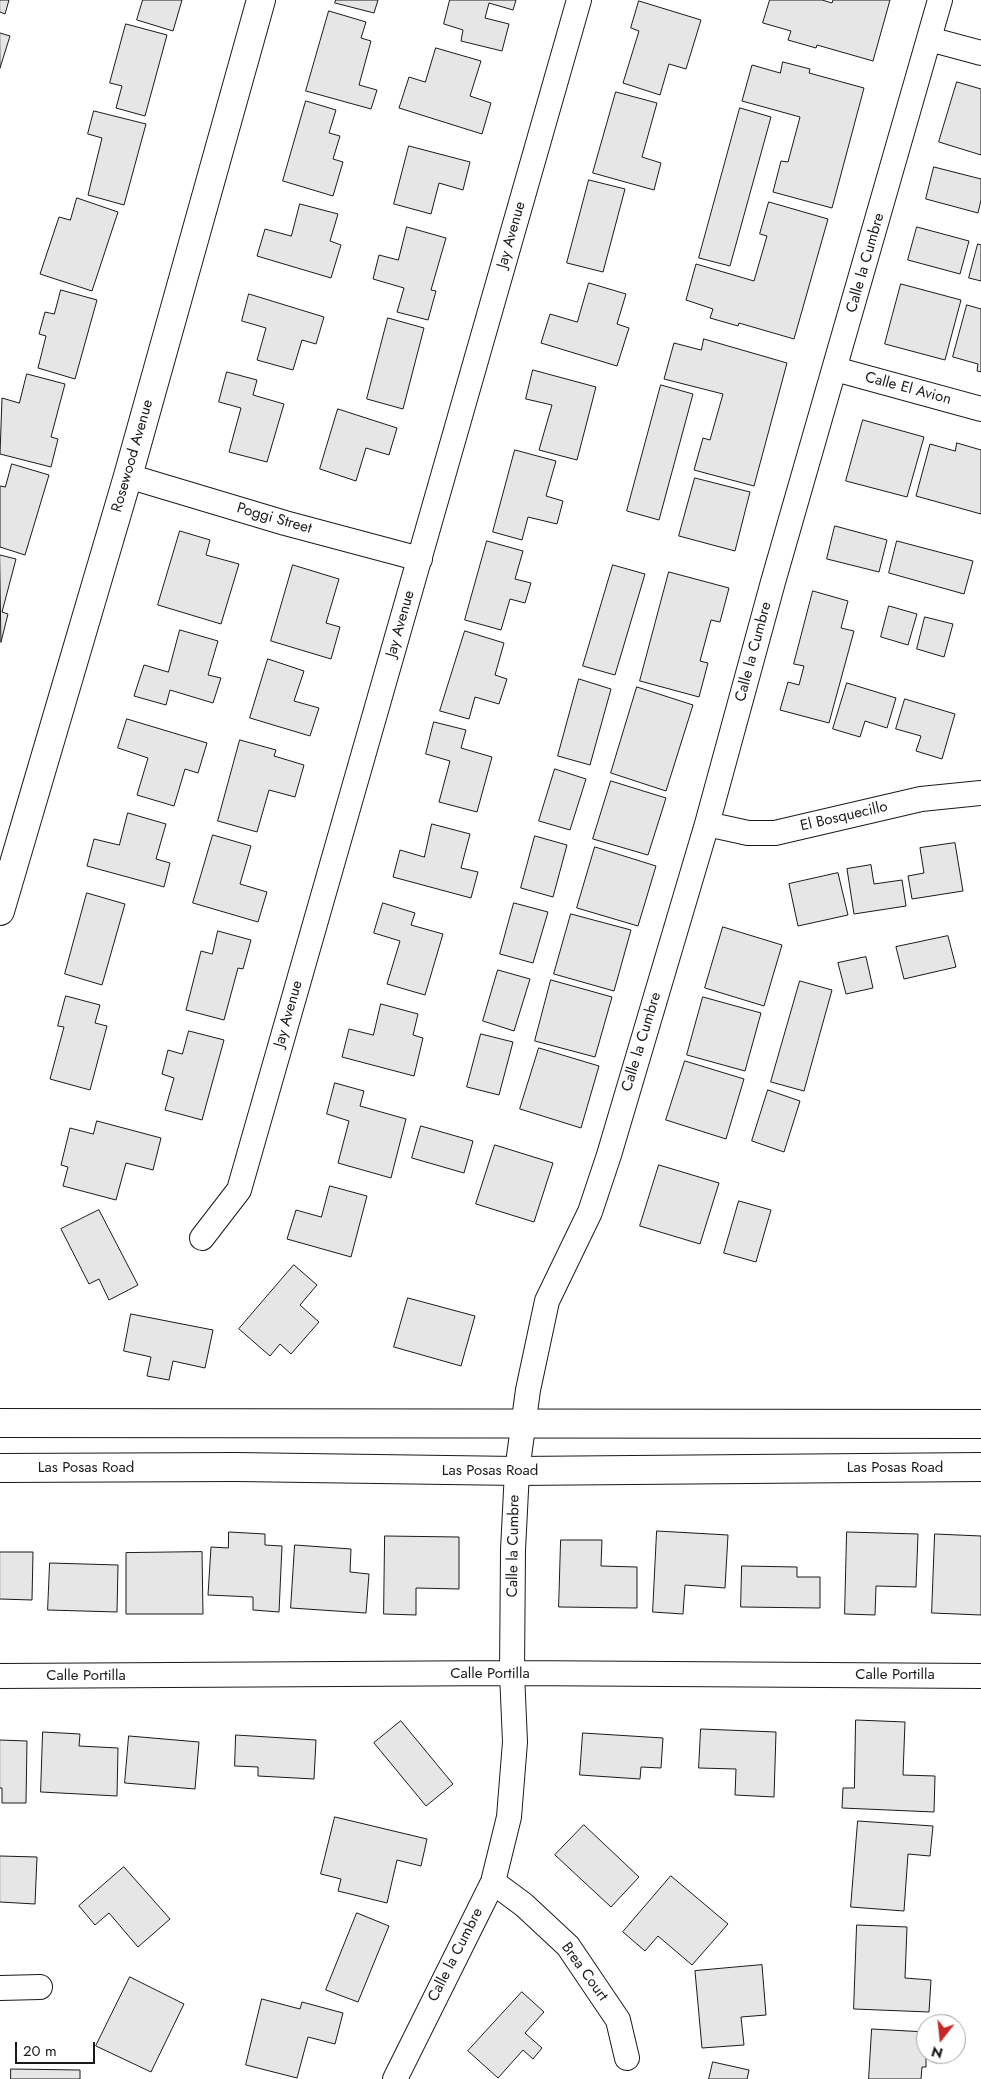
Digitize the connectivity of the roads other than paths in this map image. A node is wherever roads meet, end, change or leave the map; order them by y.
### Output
1 (261, 0) edge
2 (579, 0) edge
3 (940, 0) edge
4 (929, 39) junction
5 (981, 53) edge
6 (835, 369) junction
7 (981, 409) edge
8 (128, 476) junction
9 (420, 558) junction
10 (981, 792) edge
11 (706, 824) junction
12 (0, 911) edge
13 (202, 1238) dead end
14 (0, 1423) edge
15 (522, 1424) junction
16 (981, 1424) edge
17 (981, 1467) edge
18 (0, 1468) edge
19 (517, 1472) junction
20 (512, 1673) junction
21 (0, 1676) edge
22 (981, 1676) edge
23 (493, 1882) junction
24 (40, 1987) dead end
25 (0, 1988) edge
26 (627, 2058) dead end
27 (395, 2079) edge

1 - 8 main road, Rosewood Avenue
2 - 9 street, Jay Avenue
3 - 4 street, Calle la Cumbre
4 - 5 street
4 - 6 street, Calle la Cumbre
6 - 7 street, Calle El Avion
6 - 11 street, Calle la Cumbre
8 - 9 street, Poggi Street
8 - 12 main road, Rosewood Avenue
9 - 13 street, Jay Avenue
10 - 11 street, El Bosquecillo
11 - 15 street, Calle la Cumbre
14 - 15 main road
15 - 16 main road
15 - 19 street, Calle la Cumbre
17 - 19 main road, Las Posas Road
18 - 19 main road, Las Posas Road
19 - 20 street, Calle la Cumbre
20 - 21 street, Calle Portilla
20 - 22 street, Calle Portilla
20 - 23 street, Calle la Cumbre
23 - 26 street, Brea Court
23 - 27 street, Calle la Cumbre
24 - 25 street

